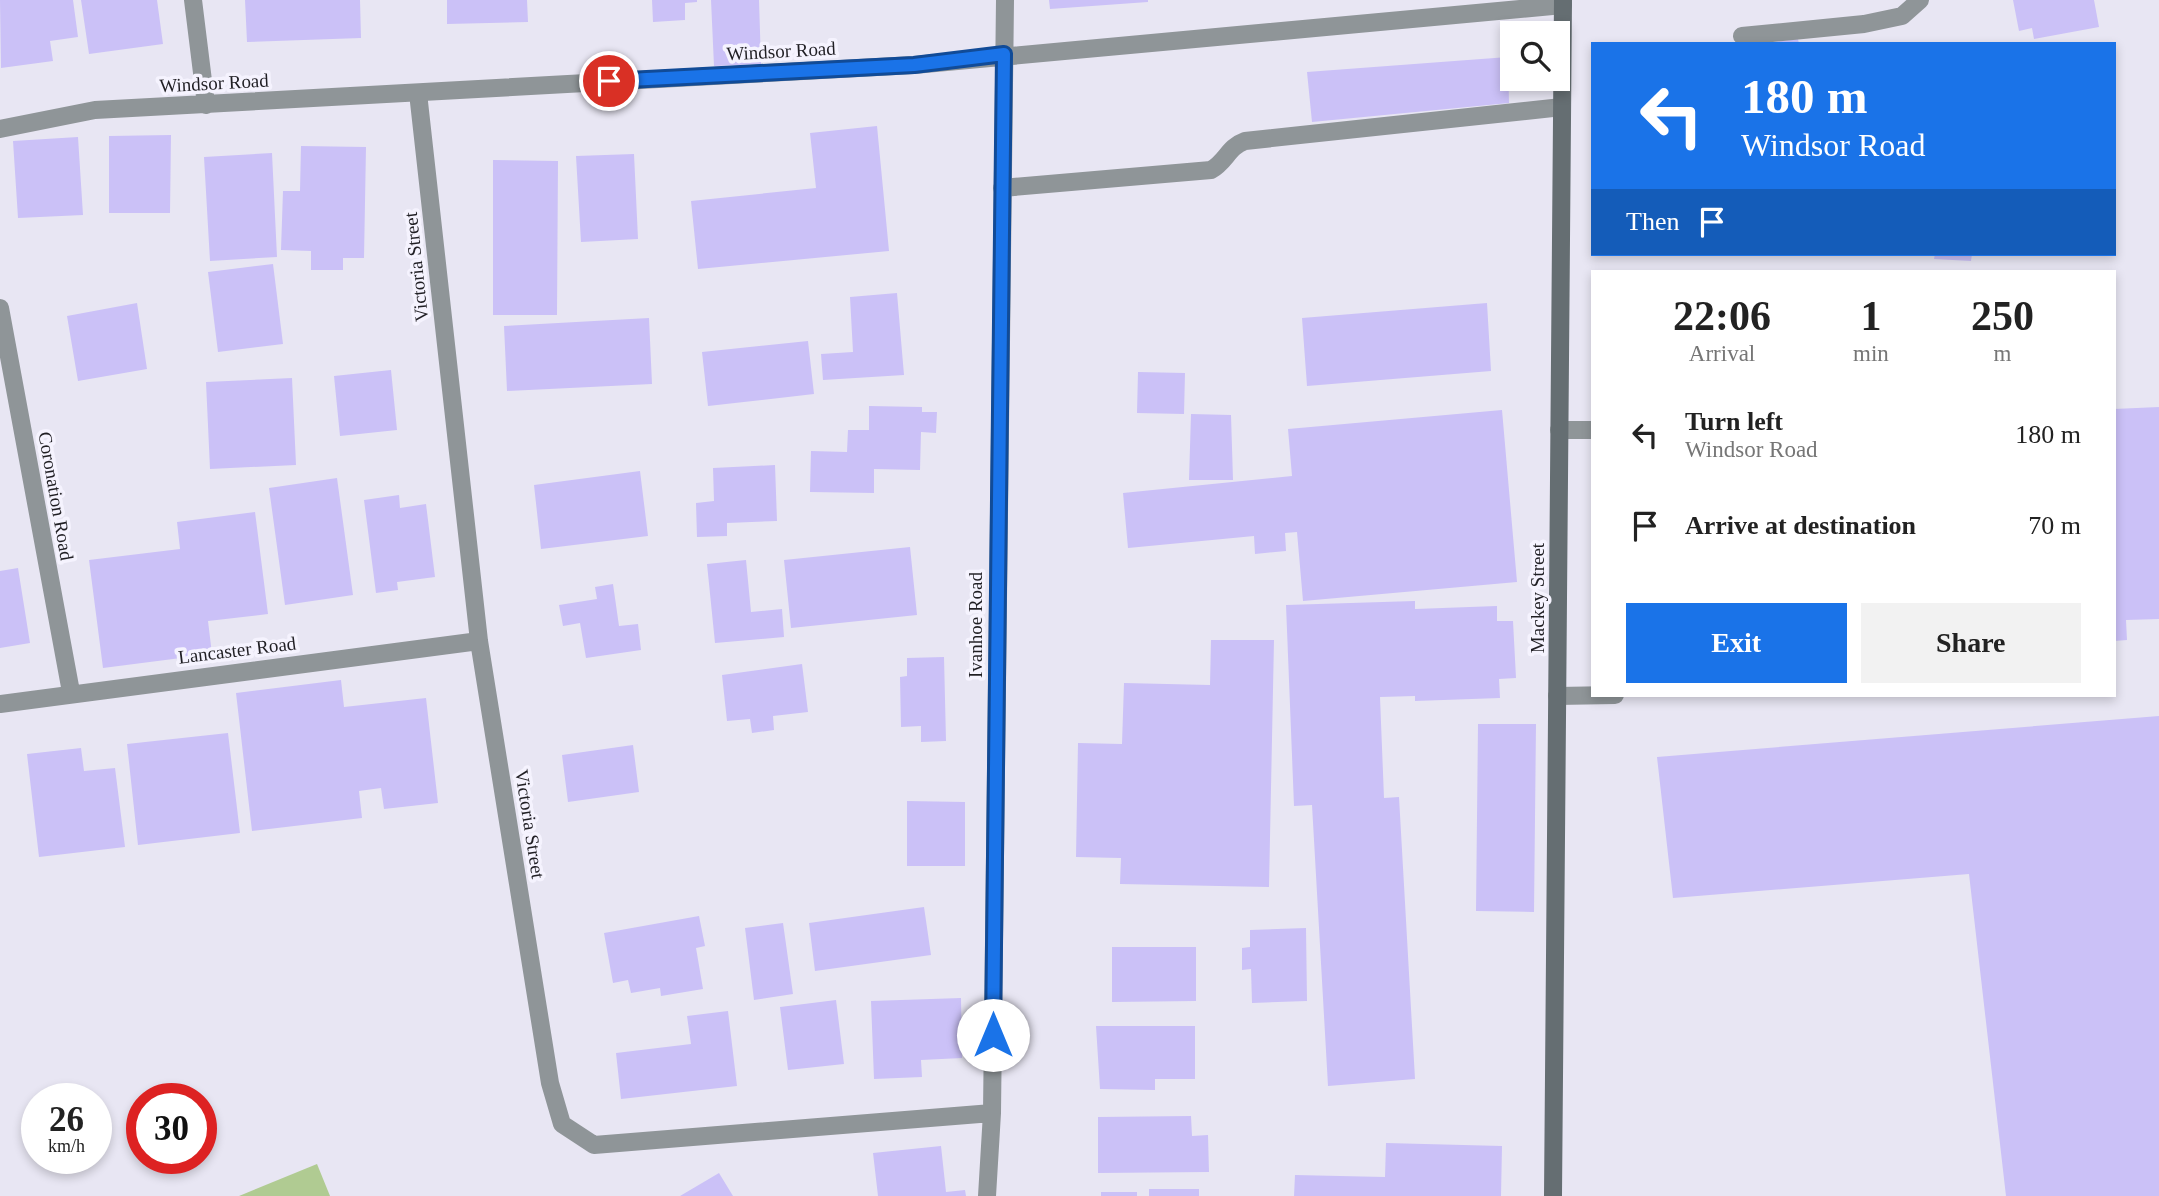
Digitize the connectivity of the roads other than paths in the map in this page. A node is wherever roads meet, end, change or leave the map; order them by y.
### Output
1 (193, 0) edge
2 (1005, 0) edge
3 (1920, 0) edge
4 (1563, 2) edge
5 (1742, 36) dead end
6 (1004, 54) junction
7 (418, 93) junction
8 (206, 104) junction
9 (1562, 107) junction
10 (0, 129) edge
11 (1002, 188) junction
12 (0, 308) edge
13 (1559, 430) junction
14 (1591, 430) edge
15 (479, 641) junction
16 (71, 692) junction
17 (1591, 695) edge
18 (1557, 696) junction
19 (0, 704) edge
20 (992, 1113) junction
21 (987, 1196) edge
22 (1553, 1196) edge

1 - 8 street
2 - 6 street, Ivanhoe Road
3 - 5 street
4 - 6 street, Windsor Road
4 - 9 main road, Mackey Street
6 - 7 street, Windsor Road
6 - 11 street, Ivanhoe Road
7 - 8 street, Windsor Road
7 - 15 street, Victoria Street
8 - 10 street, Windsor Road
9 - 11 street
9 - 13 main road, Mackey Street
11 - 20 street, Ivanhoe Road
12 - 16 street, Coronation Road
13 - 14 street
13 - 18 main road, Mackey Street
15 - 16 street, Lancaster Road
15 - 20 street, Victoria Street
16 - 19 street, Lancaster Road
17 - 18 street
18 - 22 main road, Mackey Street
20 - 21 street, Ivanhoe Road

